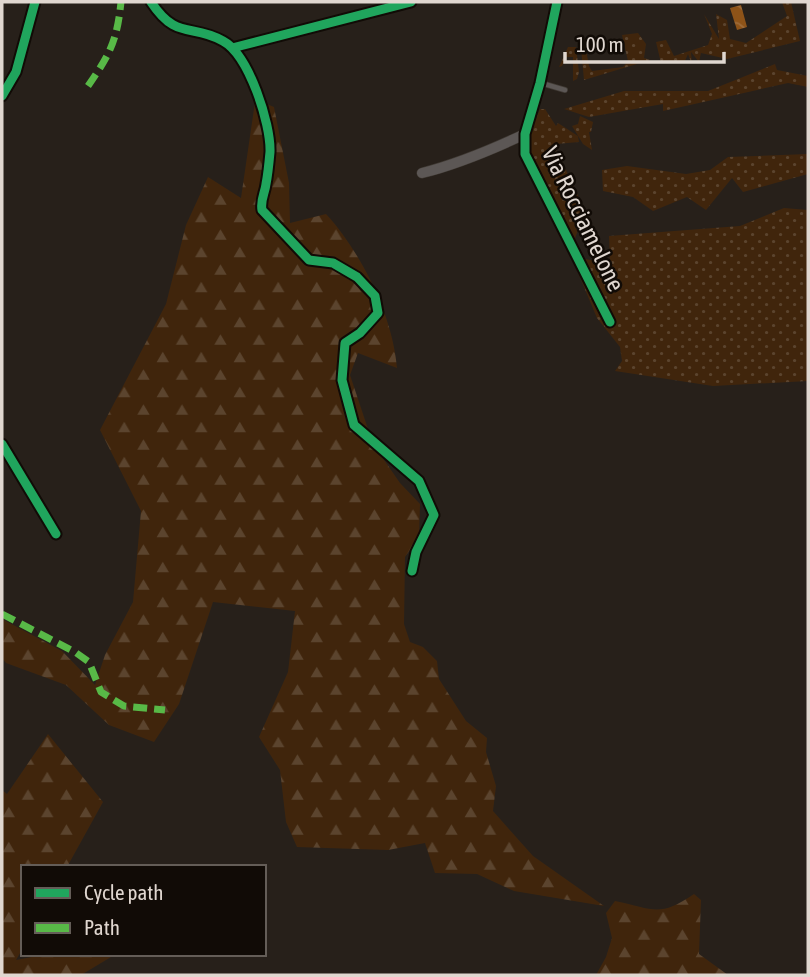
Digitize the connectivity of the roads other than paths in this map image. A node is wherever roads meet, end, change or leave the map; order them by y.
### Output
1 (35, 2) edge
2 (151, 2) edge
3 (557, 2) edge
4 (540, 83) junction
5 (565, 90) dead end
6 (2, 96) edge
7 (525, 134) junction
8 (422, 173) dead end
9 (610, 322) dead end
10 (2, 444) edge
11 (56, 534) dead end
12 (412, 571) dead end

1 - 6 street
2 - 12 street
3 - 4 street, Via Rocciamelone
4 - 5 lane
4 - 7 street, Via Rocciamelone
7 - 8 street, Via Rocciamelone
7 - 9 street, Via Rocciamelone
10 - 11 street

